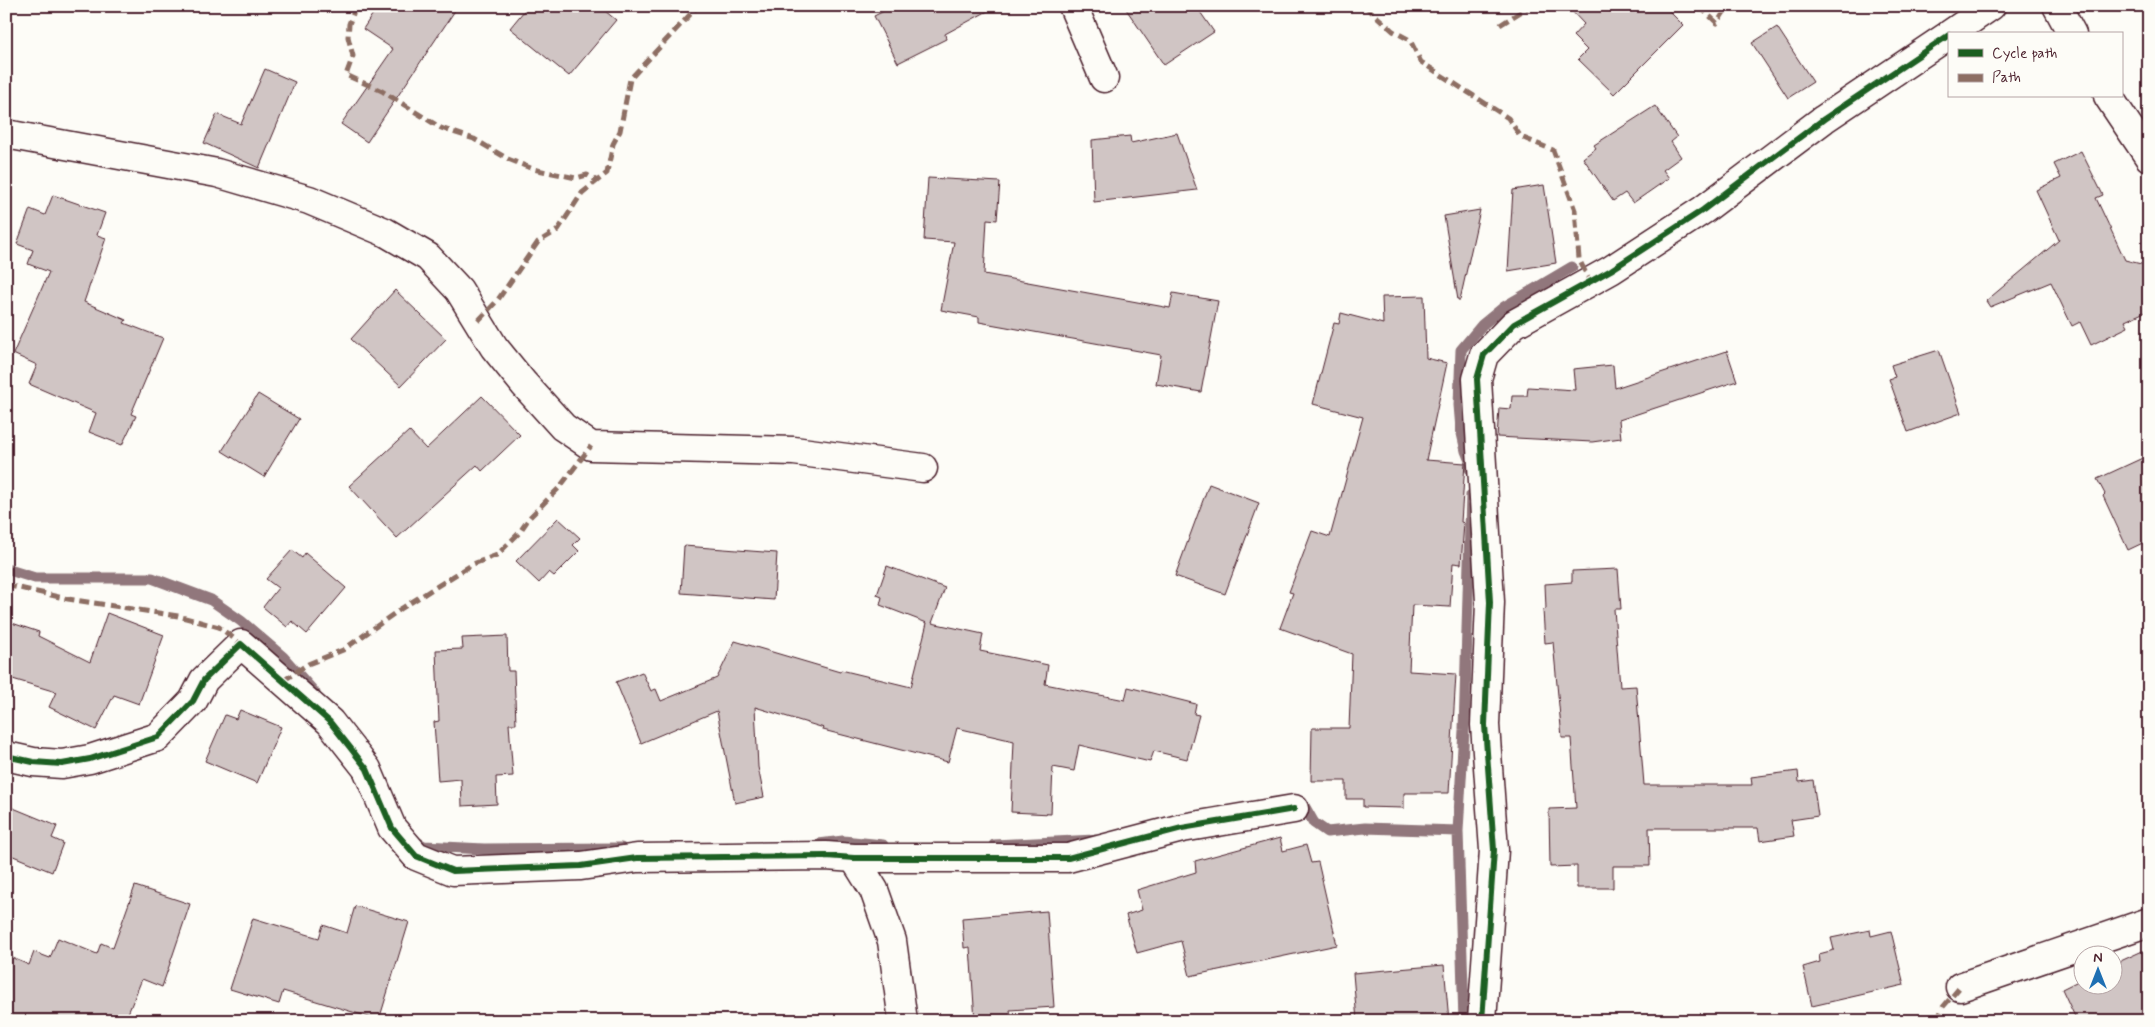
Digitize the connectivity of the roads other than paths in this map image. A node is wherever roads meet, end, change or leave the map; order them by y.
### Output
1 (1074, 6) edge
2 (1991, 6) edge
3 (2057, 6) edge
4 (1953, 32) edge
5 (2071, 32) edge
6 (1948, 35) edge
7 (1104, 78) dead end
8 (2109, 98) edge
9 (6, 134) edge
10 (2149, 157) edge
11 (923, 468) dead end
12 (6, 756) edge
13 (1294, 809) dead end
14 (854, 858) junction
15 (2149, 922) edge
16 (1960, 986) dead end
17 (903, 1021) edge
18 (1482, 1021) edge

1 - 7 street
2 - 4 street
3 - 5 street
6 - 18 street
8 - 10 street
9 - 11 street
12 - 14 street
13 - 14 street
14 - 17 street
15 - 16 street

